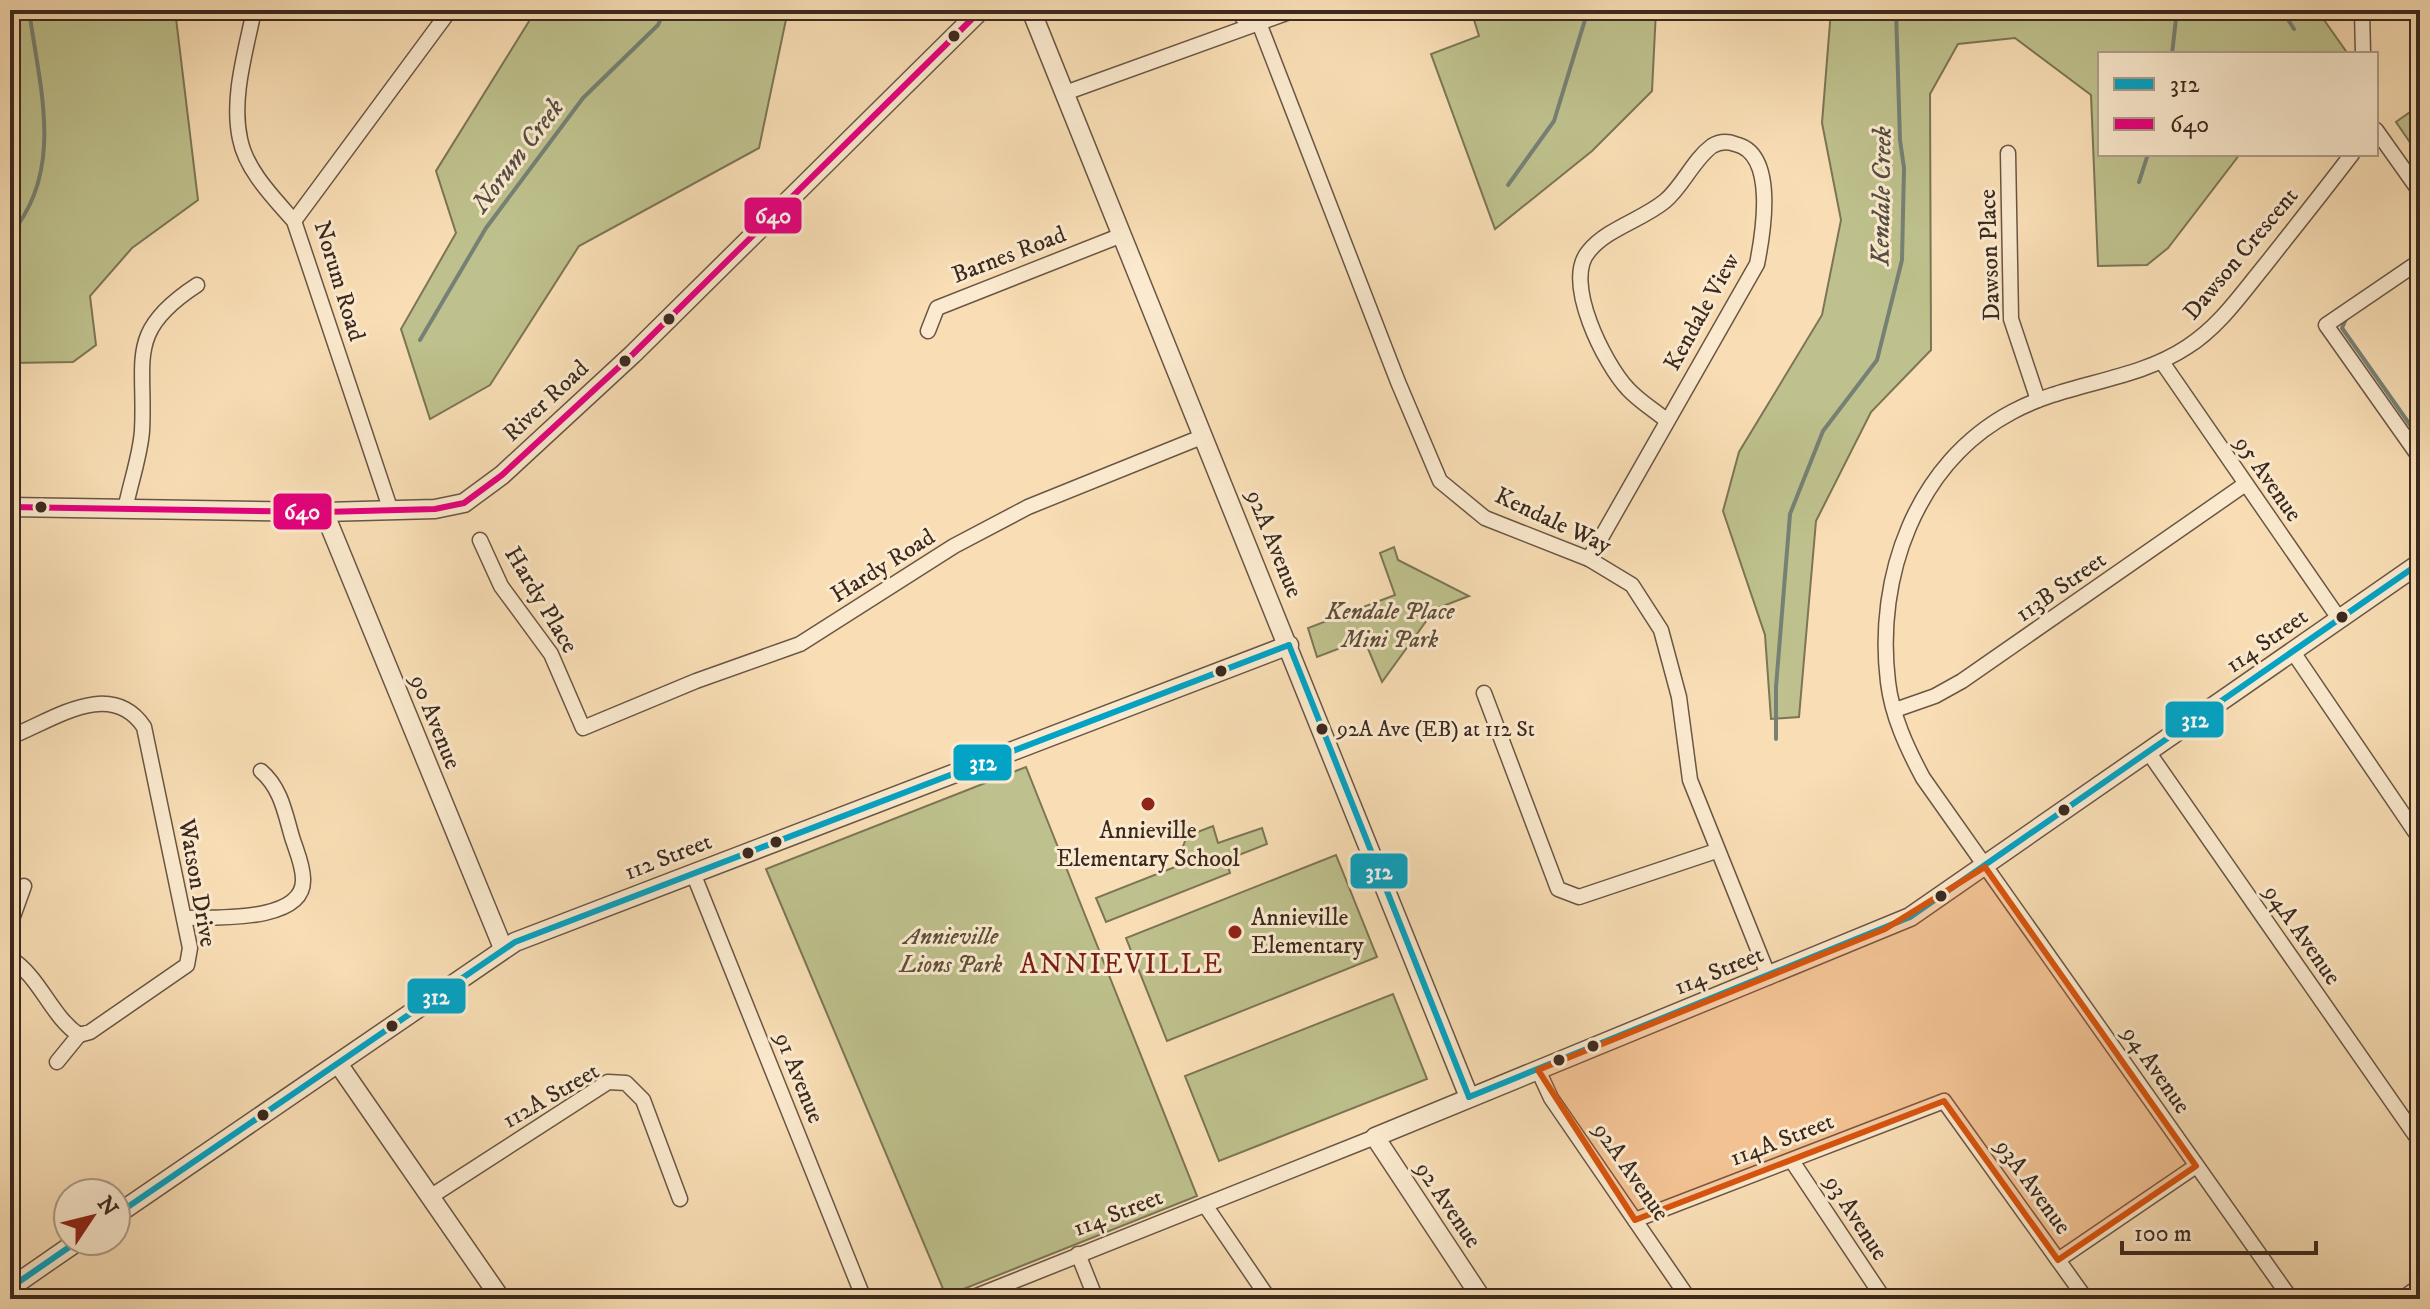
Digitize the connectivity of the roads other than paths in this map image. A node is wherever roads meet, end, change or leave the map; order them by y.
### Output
1 (254, 10) edge
2 (450, 10) edge
3 (981, 10) edge
4 (1031, 10) edge
5 (1239, 10) edge
6 (1295, 10) edge
7 (2362, 10) edge
8 (1259, 23) junction
9 (2363, 52) edge
10 (1065, 93) junction
11 (2378, 133) edge
12 (2008, 153) dead end
13 (2350, 156) edge
14 (2420, 192) edge
15 (294, 221) junction
16 (1122, 235) junction
17 (2420, 261) edge
18 (197, 285) dead end
19 (928, 331) dead end
20 (2162, 362) junction
21 (2038, 400) junction
22 (1666, 420) junction
23 (1204, 436) junction
24 (2420, 458) edge
25 (2244, 485) junction
26 (10, 507) edge
27 (125, 510) junction
28 (391, 511) junction
29 (324, 512) junction
30 (480, 540) dead end
31 (1589, 559) junction
32 (2420, 563) edge
33 (2340, 620) junction
34 (1289, 645) junction
35 (2293, 652) junction
36 (1484, 693) dead end
37 (1895, 710) junction
38 (583, 728) joint
39 (10, 737) edge
40 (2149, 753) junction
41 (261, 771) dead end
42 (2420, 839) edge
43 (1716, 851) junction
44 (1985, 867) junction
45 (693, 873) junction
46 (24, 886) dead end
47 (185, 918) junction
48 (10, 925) edge
49 (503, 948) junction
50 (10, 958) edge
51 (1769, 977) junction
52 (79, 1035) junction
53 (57, 1062) dead end
54 (339, 1065) junction
55 (1538, 1070) junction
56 (1469, 1097) junction
57 (1944, 1101) joint
58 (1375, 1137) junction
59 (2420, 1142) edge
60 (1792, 1161) junction
61 (2196, 1166) junction
62 (430, 1197) junction
63 (680, 1199) dead end
64 (132, 1204) edge
65 (1205, 1205) junction
66 (1635, 1220) junction
67 (1078, 1254) junction
68 (55, 1257) edge
69 (2058, 1260) junction
70 (2420, 1286) edge
71 (10, 1288) edge
72 (501, 1299) edge
73 (864, 1299) edge
74 (969, 1299) edge
75 (1096, 1299) edge
76 (1269, 1299) edge
77 (1482, 1299) edge
78 (1689, 1299) edge
79 (1884, 1299) edge
80 (2086, 1299) edge
81 (2291, 1299) edge
82 (2402, 1299) edge

1 - 15 street
2 - 15 street, Norum Road
3 - 28 street, River Road
4 - 10 street, 92A Avenue
5 - 8 street
6 - 8 street
7 - 9 street
8 - 10 street
8 - 31 street, Kendale Way
10 - 16 street, 92A Avenue
11 - 14 street
12 - 21 street, Dawson Place
13 - 20 street, Dawson Crescent
15 - 28 street, Norum Road
16 - 19 street, Barnes Road
16 - 23 street, 92A Avenue
17 - 24 street
18 - 27 street
20 - 21 street, Dawson Crescent
20 - 25 street, 95 Avenue
21 - 37 street, Dawson Crescent
22 - 22 street, Kendale View
22 - 31 street, Kendale View
23 - 34 street, 92A Avenue
23 - 38 street, Hardy Road
25 - 33 street, 95 Avenue
25 - 37 street, 113B Street
26 - 27 street, River Road
27 - 29 street, River Road
28 - 29 street, River Road
29 - 49 street, 90 Avenue
30 - 38 street, Hardy Place
31 - 43 street, Kendale Way
32 - 33 street, 114 Street
33 - 35 street, 114 Street
34 - 45 street, 112 Street
34 - 56 street, 92A Avenue
35 - 40 street, 114 Street
35 - 42 street
36 - 43 street
37 - 44 street, Dawson Crescent
39 - 47 street, Watson Drive
40 - 44 street, 114 Street
40 - 59 street, 94A Avenue
41 - 47 street
43 - 51 street, Kendale Way
44 - 51 street, 114 Street
44 - 61 street, 94 Avenue
45 - 49 street, 112 Street
45 - 73 street, 91 Avenue
46 - 48 street
47 - 52 street, Watson Drive
49 - 54 street, 112 Street
50 - 52 street
51 - 55 street, 114 Street
52 - 53 street
54 - 62 street
54 - 64 street, 112 Street
55 - 56 street, 114 Street
55 - 66 street, 92A Avenue
56 - 58 street, 114 Street
57 - 60 street, 114A Street
57 - 69 street, 93A Avenue
58 - 65 street, 114 Street
58 - 77 street, 92 Avenue
60 - 66 street, 114A Street
60 - 79 street, 93 Avenue
61 - 69 street
61 - 81 street, 94 Avenue
62 - 63 street, 112A Street
62 - 72 street
65 - 67 street, 114 Street
65 - 76 street
66 - 78 street, 92A Avenue
67 - 74 street, 114 Street
67 - 75 street
68 - 71 street
69 - 80 street, 93A Avenue
70 - 82 street

